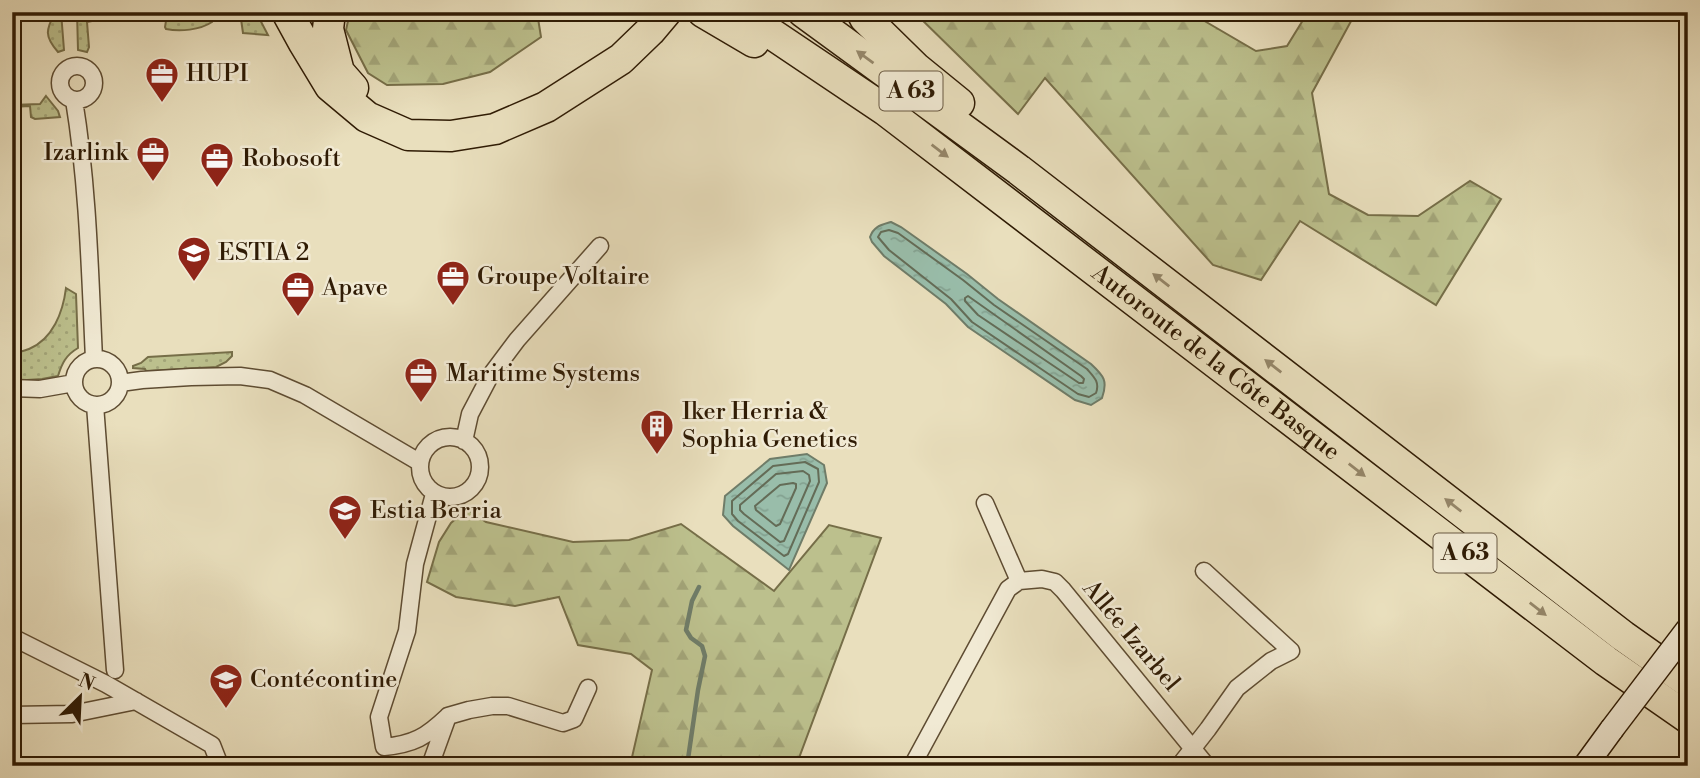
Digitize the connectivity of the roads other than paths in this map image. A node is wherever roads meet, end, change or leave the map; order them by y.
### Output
1 (287, 12) edge
2 (330, 12) edge
3 (653, 12) edge
4 (666, 12) edge
5 (703, 12) edge
6 (739, 12) edge
7 (803, 12) edge
8 (862, 12) edge
9 (74, 100) dead end
10 (886, 110) junction
11 (1019, 170) junction
12 (600, 246) dead end
13 (94, 359) junction
14 (74, 383) junction
15 (120, 383) junction
16 (12, 388) edge
17 (95, 405) junction
18 (464, 441) junction
19 (419, 462) junction
20 (434, 494) junction
21 (985, 503) dead end
22 (1204, 571) dead end
23 (1019, 581) junction
24 (1688, 629) edge
25 (12, 636) edge
26 (115, 670) dead end
27 (1688, 682) edge
28 (588, 688) dead end
29 (136, 701) junction
30 (12, 715) edge
31 (448, 716) junction
32 (1688, 718) edge
33 (1193, 748) junction
34 (223, 766) edge
35 (430, 766) edge
36 (912, 766) edge
37 (1179, 766) edge
38 (1207, 766) edge
39 (1585, 766) edge

1 - 4 highway
2 - 3 highway
5 - 10 highway
6 - 10 highway, Autoroute de la Côte Basque / A 63
11 -> 7 highway, Autoroute de la Côte Basque / A 63
8 - 11 highway
9 - 13 street
10 -> 32 highway, Autoroute de la Côte Basque / A 63
27 -> 11 highway, Autoroute de la Côte Basque / A 63
12 - 18 street
13 - 14 street
13 - 15 street
14 - 16 street
14 - 17 street
15 - 17 street
15 - 19 street
17 - 26 street
18 - 19 street
18 - 20 street
19 - 20 street
20 - 31 street
21 - 23 street
22 - 33 street
23 - 33 street, Allée Izarbel
23 - 36 street
24 - 39 main road, bridge
25 - 29 street
28 - 31 street
29 - 30 street
29 - 34 street
31 - 35 street
33 - 37 street
33 - 38 street, Allée Izarbel

